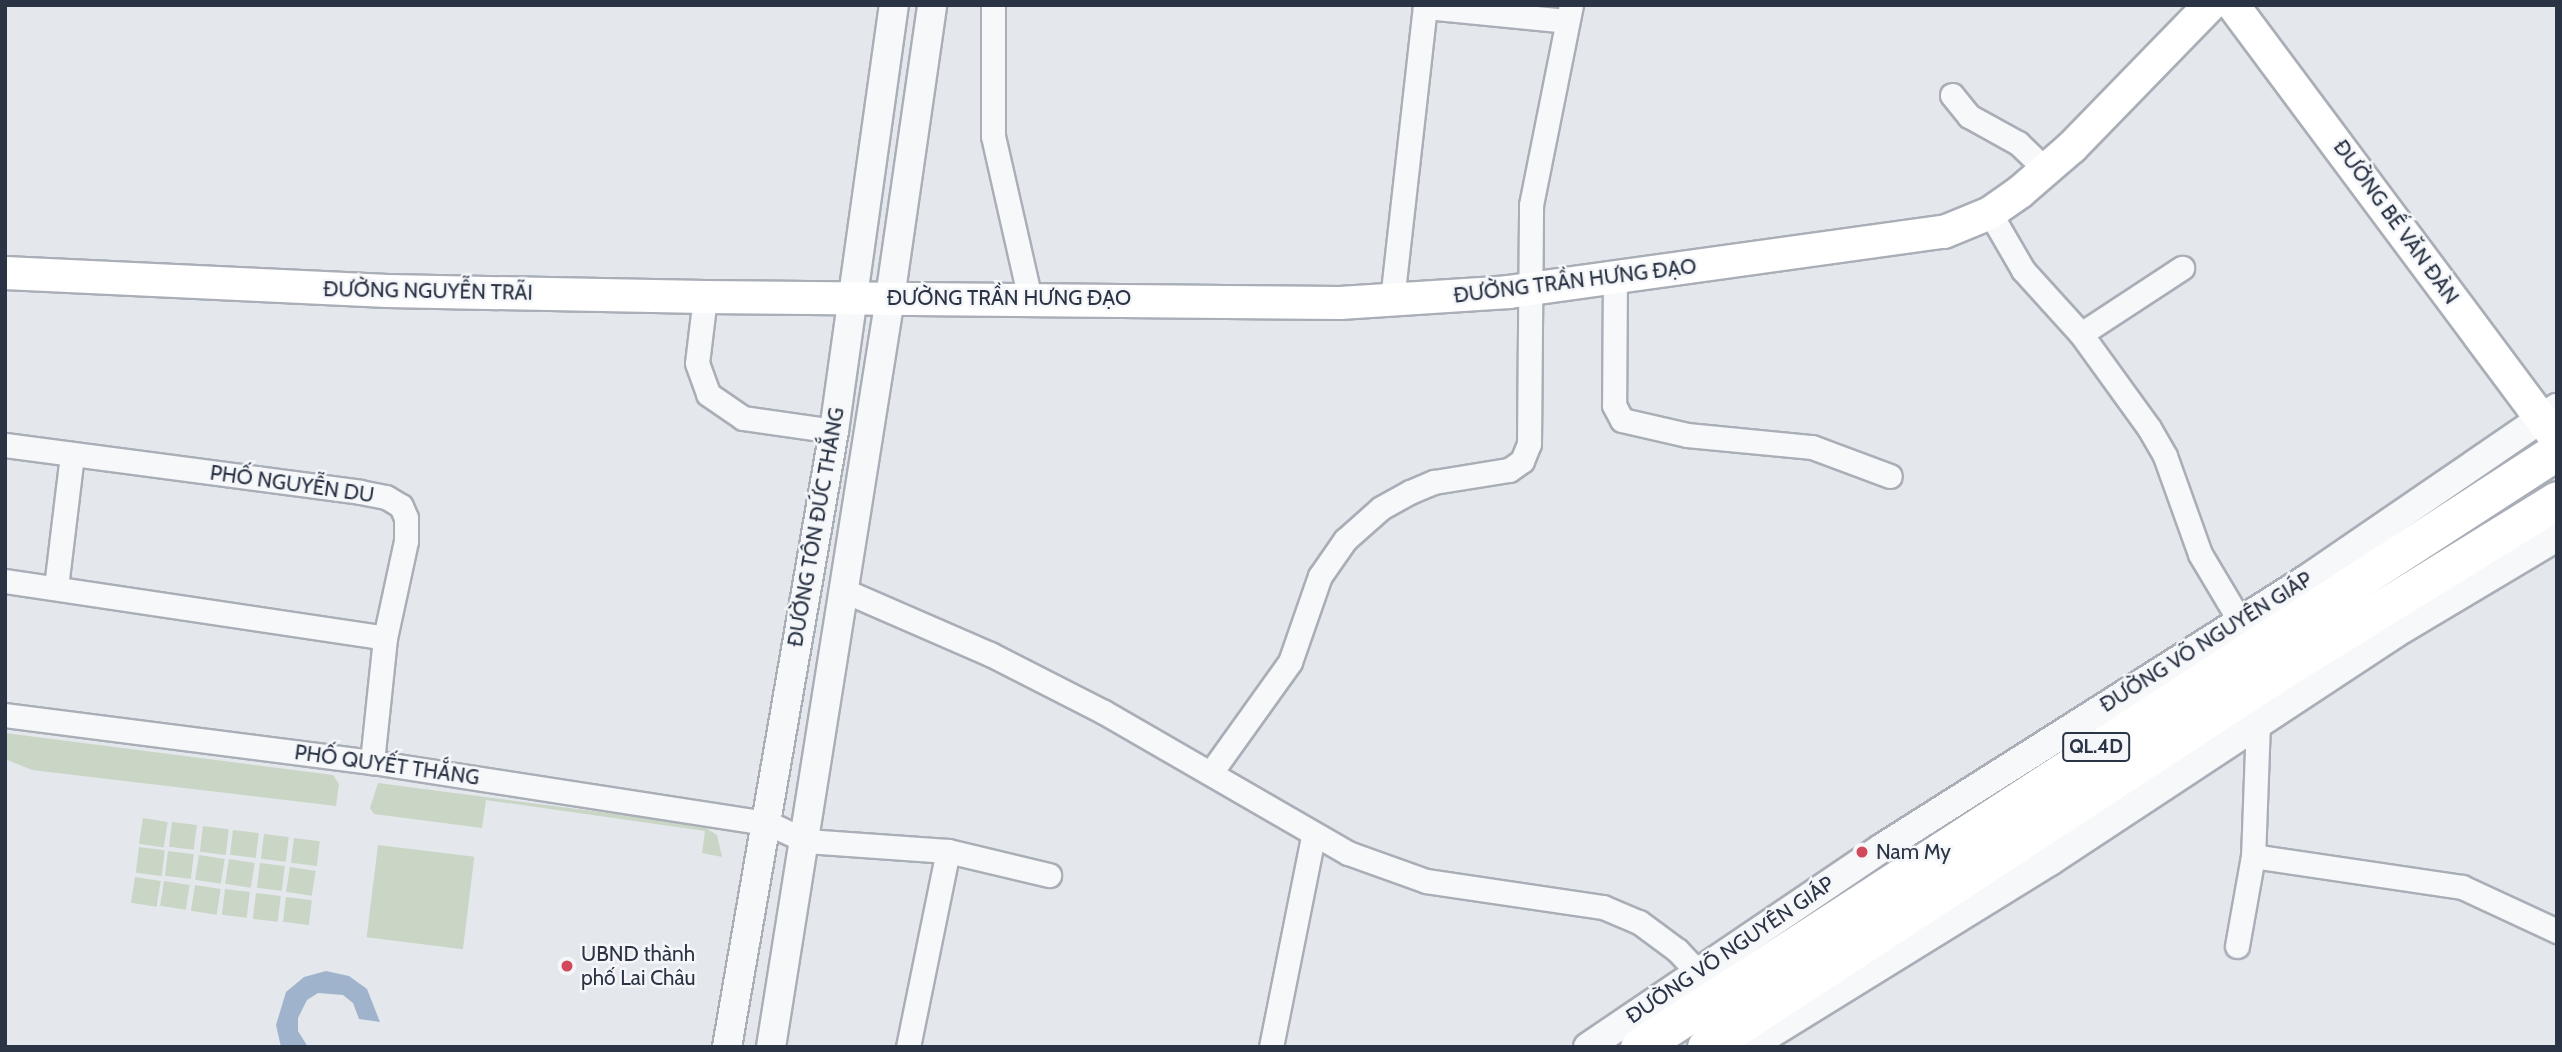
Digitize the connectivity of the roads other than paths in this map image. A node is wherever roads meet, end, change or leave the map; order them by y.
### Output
1 (894, 5) edge
2 (932, 5) edge
3 (993, 5) edge
4 (2210, 5) edge
5 (2233, 5) edge
6 (1425, 6) edge
7 (1569, 13) edge
8 (1952, 95) dead end
9 (2046, 170) junction
10 (1990, 212) junction
11 (2182, 268) dead end
12 (5, 274) edge
13 (1615, 276) junction
14 (1529, 289) junction
15 (705, 297) junction
16 (850, 298) junction
17 (890, 298) junction
18 (1030, 299) junction
19 (1392, 300) junction
20 (2081, 334) junction
21 (2552, 422) edge
22 (834, 431) junction
23 (5, 445) edge
24 (2557, 451) edge
25 (72, 454) junction
26 (1889, 476) dead end
27 (2557, 500) edge
28 (2557, 537) edge
29 (5, 581) edge
30 (56, 587) junction
31 (845, 591) junction
32 (2240, 621) junction
33 (385, 638) junction
34 (5, 715) edge
35 (2258, 722) junction
36 (372, 762) junction
37 (1212, 771) junction
38 (768, 823) junction
39 (1313, 836) junction
40 (806, 841) junction
41 (948, 852) junction
42 (2253, 856) junction
43 (1049, 875) dead end
44 (2557, 930) edge
45 (2237, 946) dead end
46 (1708, 982) junction
47 (727, 1047) edge
48 (771, 1047) edge
49 (908, 1047) edge
50 (1271, 1047) edge
51 (1588, 1047) edge
52 (1639, 1047) edge
53 (1706, 1047) edge
54 (1749, 1047) edge

1 - 16 street, ĐƯỜNG TÔN ĐỨC THẮNG
2 - 17 street, ĐƯỜNG TÔN ĐỨC THẮNG
3 - 18 street
4 - 9 main road, ĐƯỜNG TRẦN HƯNG ĐẠO
5 - 21 main road, ĐƯỜNG BẾ VĂN ĐÀN
6 - 7 street
6 - 19 street
7 - 14 street
8 - 9 street
9 - 10 main road, ĐƯỜNG TRẦN HƯNG ĐẠO
10 - 13 main road, ĐƯỜNG TRẦN HƯNG ĐẠO
10 - 20 street
11 - 20 street
12 - 15 main road, ĐƯỜNG NGUYỄN TRÃI
13 - 14 main road, ĐƯỜNG TRẦN HƯNG ĐẠO
13 - 26 street
14 - 19 main road, ĐƯỜNG TRẦN HƯNG ĐẠO
14 - 37 street
15 - 16 main road, ĐƯỜNG NGUYỄN TRÃI
15 - 22 street
16 - 17 main road, ĐƯỜNG TRẦN HƯNG ĐẠO
16 - 22 street, ĐƯỜNG TÔN ĐỨC THẮNG
17 - 18 main road, ĐƯỜNG TRẦN HƯNG ĐẠO
17 - 31 street, ĐƯỜNG TÔN ĐỨC THẮNG
18 - 19 main road, ĐƯỜNG TRẦN HƯNG ĐẠO
20 - 32 street
21 - 32 street, ĐƯỜNG VÕ NGUYÊN GIÁP
22 - 38 street, ĐƯỜNG TÔN ĐỨC THẮNG
23 - 25 street, PHỐ NGUYỄN DU
24 - 46 highway, ĐƯỜNG VÕ NGUYÊN GIÁP / QL.4D
25 - 30 street
25 - 33 street, PHỐ NGUYỄN DU
27 - 53 highway, QL.4D
28 - 35 street
29 - 30 street
30 - 33 street
31 - 37 street
31 - 40 street, ĐƯỜNG TÔN ĐỨC THẮNG
32 - 46 street, ĐƯỜNG VÕ NGUYÊN GIÁP
33 - 36 street, PHỐ NGUYỄN DU
34 - 36 street, PHỐ QUYẾT THẮNG
35 - 42 street
35 - 54 street
36 - 38 street, PHỐ QUYẾT THẮNG
37 - 39 street
38 - 40 street, PHỐ QUYẾT THẮNG
38 - 47 street, ĐƯỜNG TÔN ĐỨC THẮNG
39 - 46 street
39 - 50 street
40 - 41 street
40 - 48 street, ĐƯỜNG TÔN ĐỨC THẮNG
41 - 43 street
41 - 49 street
42 - 44 street
42 - 45 street
46 - 51 street, ĐƯỜNG VÕ NGUYÊN GIÁP
46 - 52 highway, ĐƯỜNG VÕ NGUYÊN GIÁP / QL.4D

